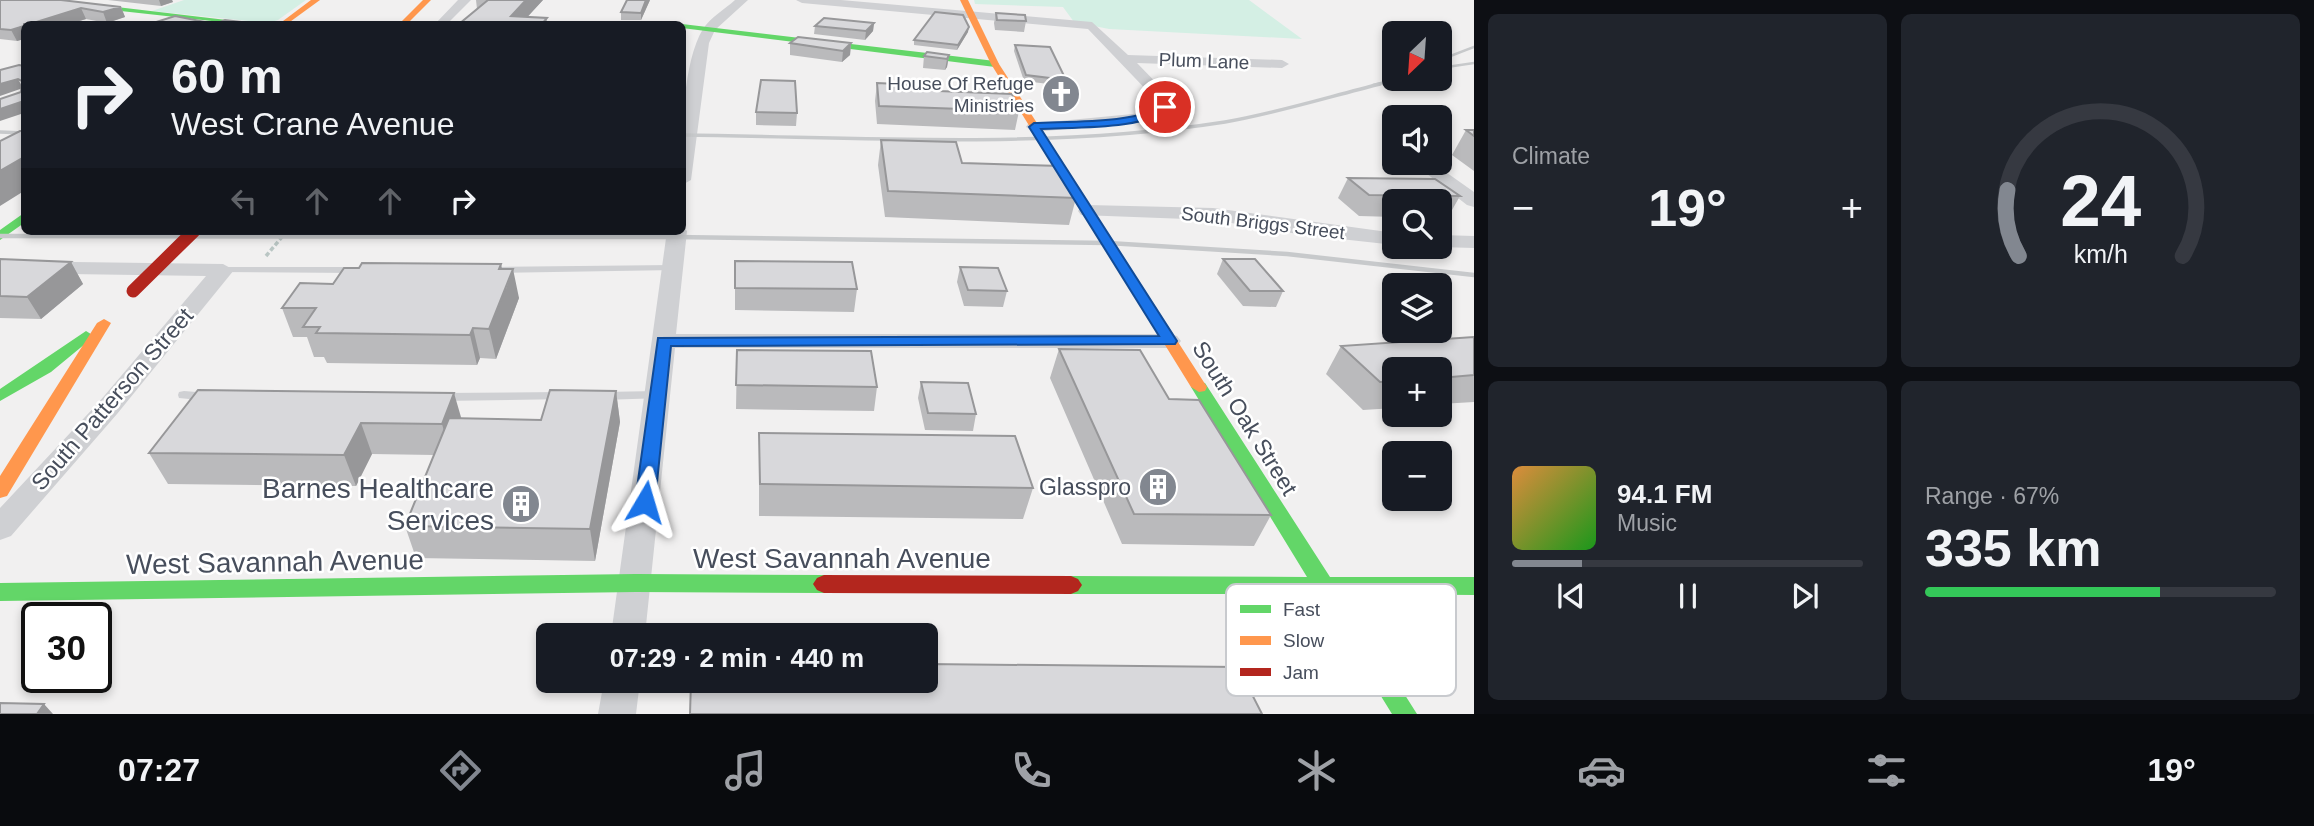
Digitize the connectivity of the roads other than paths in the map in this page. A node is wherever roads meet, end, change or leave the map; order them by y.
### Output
1 (316, 0) edge
2 (465, 0) edge
3 (742, 0) edge
4 (802, 0) edge
5 (964, 0) edge
6 (55, 1) edge
7 (8, 3) edge
8 (424, 3) edge
9 (971, 16) junction
10 (221, 21) edge
11 (287, 21) edge
12 (406, 21) edge
13 (444, 21) edge
14 (686, 26) edge
15 (710, 28) junction
16 (1126, 59) junction
17 (995, 64) junction
18 (1282, 64) dead end
19 (687, 126) edge
20 (1034, 127) junction
21 (1438, 175) edge
22 (1474, 201) edge
23 (1088, 211) junction
24 (21, 218) edge
25 (190, 235) edge
26 (676, 235) edge
27 (0, 236) edge
28 (1382, 238) edge
29 (1452, 242) edge
30 (1474, 243) edge
31 (0, 267) edge
32 (672, 268) junction
33 (223, 270) junction
34 (370, 270) edge
35 (479, 270) edge
36 (104, 323) junction
37 (664, 341) junction
38 (1169, 341) junction
39 (184, 395) dead end
40 (657, 395) junction
41 (0, 396) edge
42 (430, 397) edge
43 (222, 398) edge
44 (0, 491) edge
45 (0, 528) edge
46 (636, 583) junction
47 (1324, 584) edge
48 (1226, 586) edge
49 (1456, 586) edge
50 (1474, 586) edge
51 (0, 592) edge
52 (630, 623) edge
53 (620, 693) edge
54 (1394, 696) edge
55 (617, 714) edge
56 (1405, 714) edge

1 - 11 street
2 - 13 street
3 - 15 street
4 - 9 street
5 - 9 street, South Oak Street
6 - 7 street
6 - 10 street
8 - 12 street
9 - 16 street
9 - 17 street, South Oak Street
14 - 15 street
15 - 17 street
15 - 19 street
16 - 18 street, Plum Lane
16 - 20 street
17 - 20 street, South Oak Street
20 - 23 street, South Oak Street
21 - 22 street
23 - 28 street, South Briggs Street
23 - 38 street, South Oak Street
24 - 27 street
25 - 36 street, bridge
26 - 32 street
29 - 30 street
31 - 33 street
32 - 35 lane
32 - 37 street
33 - 34 lane
33 - 45 street, South Patterson Street
36 - 41 street
36 - 44 street
37 - 38 street
37 - 40 street
38 - 47 street, South Oak Street
39 - 43 lane
40 - 42 lane
40 - 46 street
46 - 48 street, West Savannah Avenue
46 - 51 street, West Savannah Avenue
46 - 52 street
49 - 50 street, West Savannah Avenue
53 - 55 street
54 - 56 street, South Oak Street

